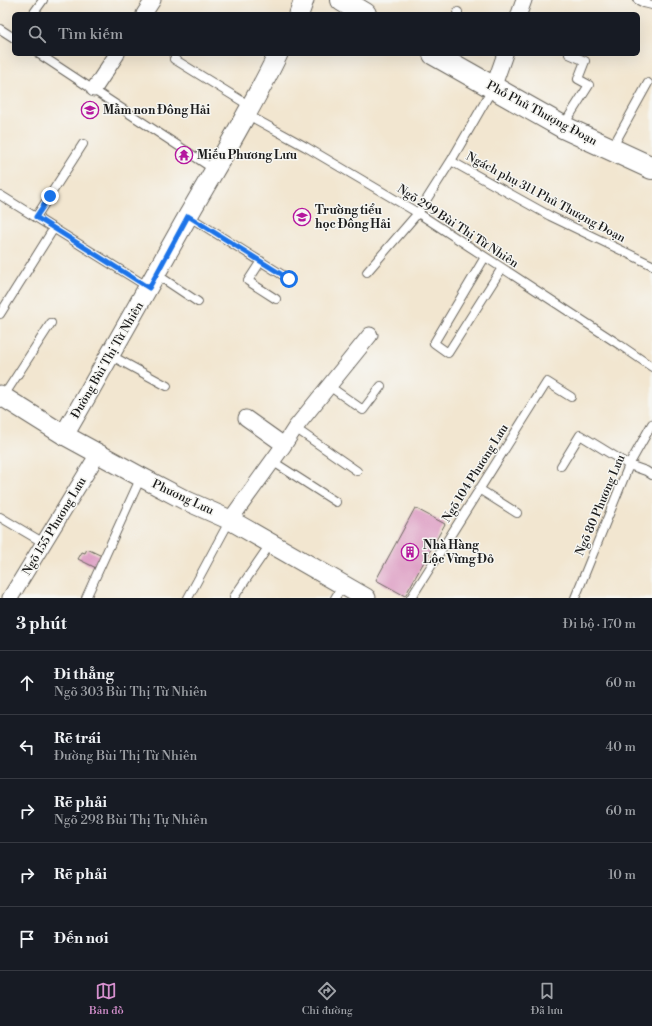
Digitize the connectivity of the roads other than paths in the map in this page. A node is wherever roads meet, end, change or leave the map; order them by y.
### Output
1 (43, 0) edge
2 (153, 0) edge
3 (342, 0) edge
4 (524, 0) edge
5 (34, 12) edge
6 (145, 12) edge
7 (361, 12) edge
8 (520, 12) edge
9 (0, 29) edge
10 (12, 37) edge
11 (42, 56) edge
12 (116, 56) edge
13 (277, 56) edge
14 (439, 56) edge
15 (504, 56) edge
16 (574, 56) edge
17 (174, 59) dead end
18 (648, 83) dead end
19 (493, 88) junction
20 (94, 89) junction
21 (248, 110) junction
22 (563, 126) junction
23 (83, 144) dead end
24 (611, 149) junction
25 (451, 160) junction
26 (652, 168) edge
27 (215, 170) junction
28 (0, 195) edge
29 (418, 213) junction
30 (188, 216) junction
31 (36, 217) junction
32 (54, 228) junction
33 (485, 257) junction
34 (261, 261) junction
35 (652, 265) edge
36 (502, 268) junction
37 (367, 272) dead end
38 (289, 279) dead end
39 (152, 281) junction
40 (276, 299) dead end
41 (198, 302) dead end
42 (0, 314) edge
43 (51, 323) dead end
44 (370, 335) dead end
45 (110, 356) junction
46 (652, 367) edge
47 (167, 386) dead end
48 (329, 386) junction
49 (381, 386) dead end
50 (2, 396) edge
51 (571, 397) dead end
52 (246, 418) dead end
53 (652, 424) edge
54 (295, 428) junction
55 (64, 435) junction
56 (284, 446) junction
57 (98, 454) junction
58 (272, 461) junction
59 (629, 465) junction
60 (561, 466) dead end
61 (357, 471) dead end
62 (652, 475) edge
63 (141, 477) junction
64 (479, 490) junction
65 (336, 502) dead end
66 (517, 513) dead end
67 (0, 517) edge
68 (230, 520) junction
69 (44, 543) junction
70 (271, 543) junction
71 (339, 591) edge
72 (234, 597) dead end
73 (10, 598) edge
74 (86, 598) edge
75 (188, 598) edge
76 (366, 598) edge
77 (411, 598) edge
78 (575, 598) edge

1 - 5 lane
2 - 6 street
3 - 7 main road
4 - 8 street
9 - 10 lane
11 - 20 lane
12 - 20 street
13 - 21 street, Đường Bùi Thị Từ Nhiên
14 - 19 main road, Phố Phủ Thượng Đoạn
15 - 19 street
16 - 22 lane
17 - 21 lane, Ngõ 299 Bùi Thị Từ Nhiên
18 - 24 lane
19 - 22 main road, Phố Phủ Thượng Đoạn
19 - 25 lane
20 - 27 lane
21 - 27 street, Đường Bùi Thị Từ Nhiên
21 - 29 lane, Ngõ 299 Bùi Thị Từ Nhiên
22 - 24 main road, Phố Phủ Thượng Đoạn
23 - 31 lane
24 - 26 main road, Phố Phủ Thượng Đoạn
25 - 29 lane
25 - 35 lane, Ngách phụ 311 Phủ Thượng Đoạn
27 - 30 street, Đường Bùi Thị Từ Nhiên
28 - 31 lane
29 - 33 lane, Ngõ 299 Bùi Thị Từ Nhiên
29 - 37 lane
30 - 34 lane
30 - 39 street, Đường Bùi Thị Từ Nhiên
31 - 32 lane
32 - 39 lane
32 - 42 lane
33 - 36 lane, Ngõ 299 Bùi Thị Từ Nhiên
33 - 36 lane
34 - 38 lane
34 - 40 lane
36 - 46 lane, Ngõ 299 Bùi Thị Từ Nhiên
39 - 41 lane
39 - 45 street, Đường Bùi Thị Từ Nhiên
43 - 50 lane
44 - 48 street
45 - 47 lane
45 - 55 street, Đường Bùi Thị Từ Nhiên
48 - 49 lane
48 - 54 street
50 - 55 street, Phương Lưu
51 - 64 lane, Ngõ 104 Phương Lưu
52 - 56 street
53 - 59 lane, Ngõ 80 Phương Lưu
54 - 56 street
54 - 61 lane
55 - 57 street, Phương Lưu
56 - 58 street
57 - 63 street, Phương Lưu
57 - 69 street, Ngõ 155 Phương Lưu
58 - 65 lane
58 - 68 street
59 - 60 lane
59 - 62 lane
59 - 78 lane, Ngõ 80 Phương Lưu
63 - 68 street, Phương Lưu
63 - 74 lane
64 - 66 lane
64 - 77 lane, Ngõ 104 Phương Lưu
67 - 69 lane
68 - 70 street, Phương Lưu
68 - 75 lane
69 - 73 street, Ngõ 155 Phương Lưu
70 - 71 street, Phương Lưu
70 - 72 lane
71 - 76 street, Phương Lưu

